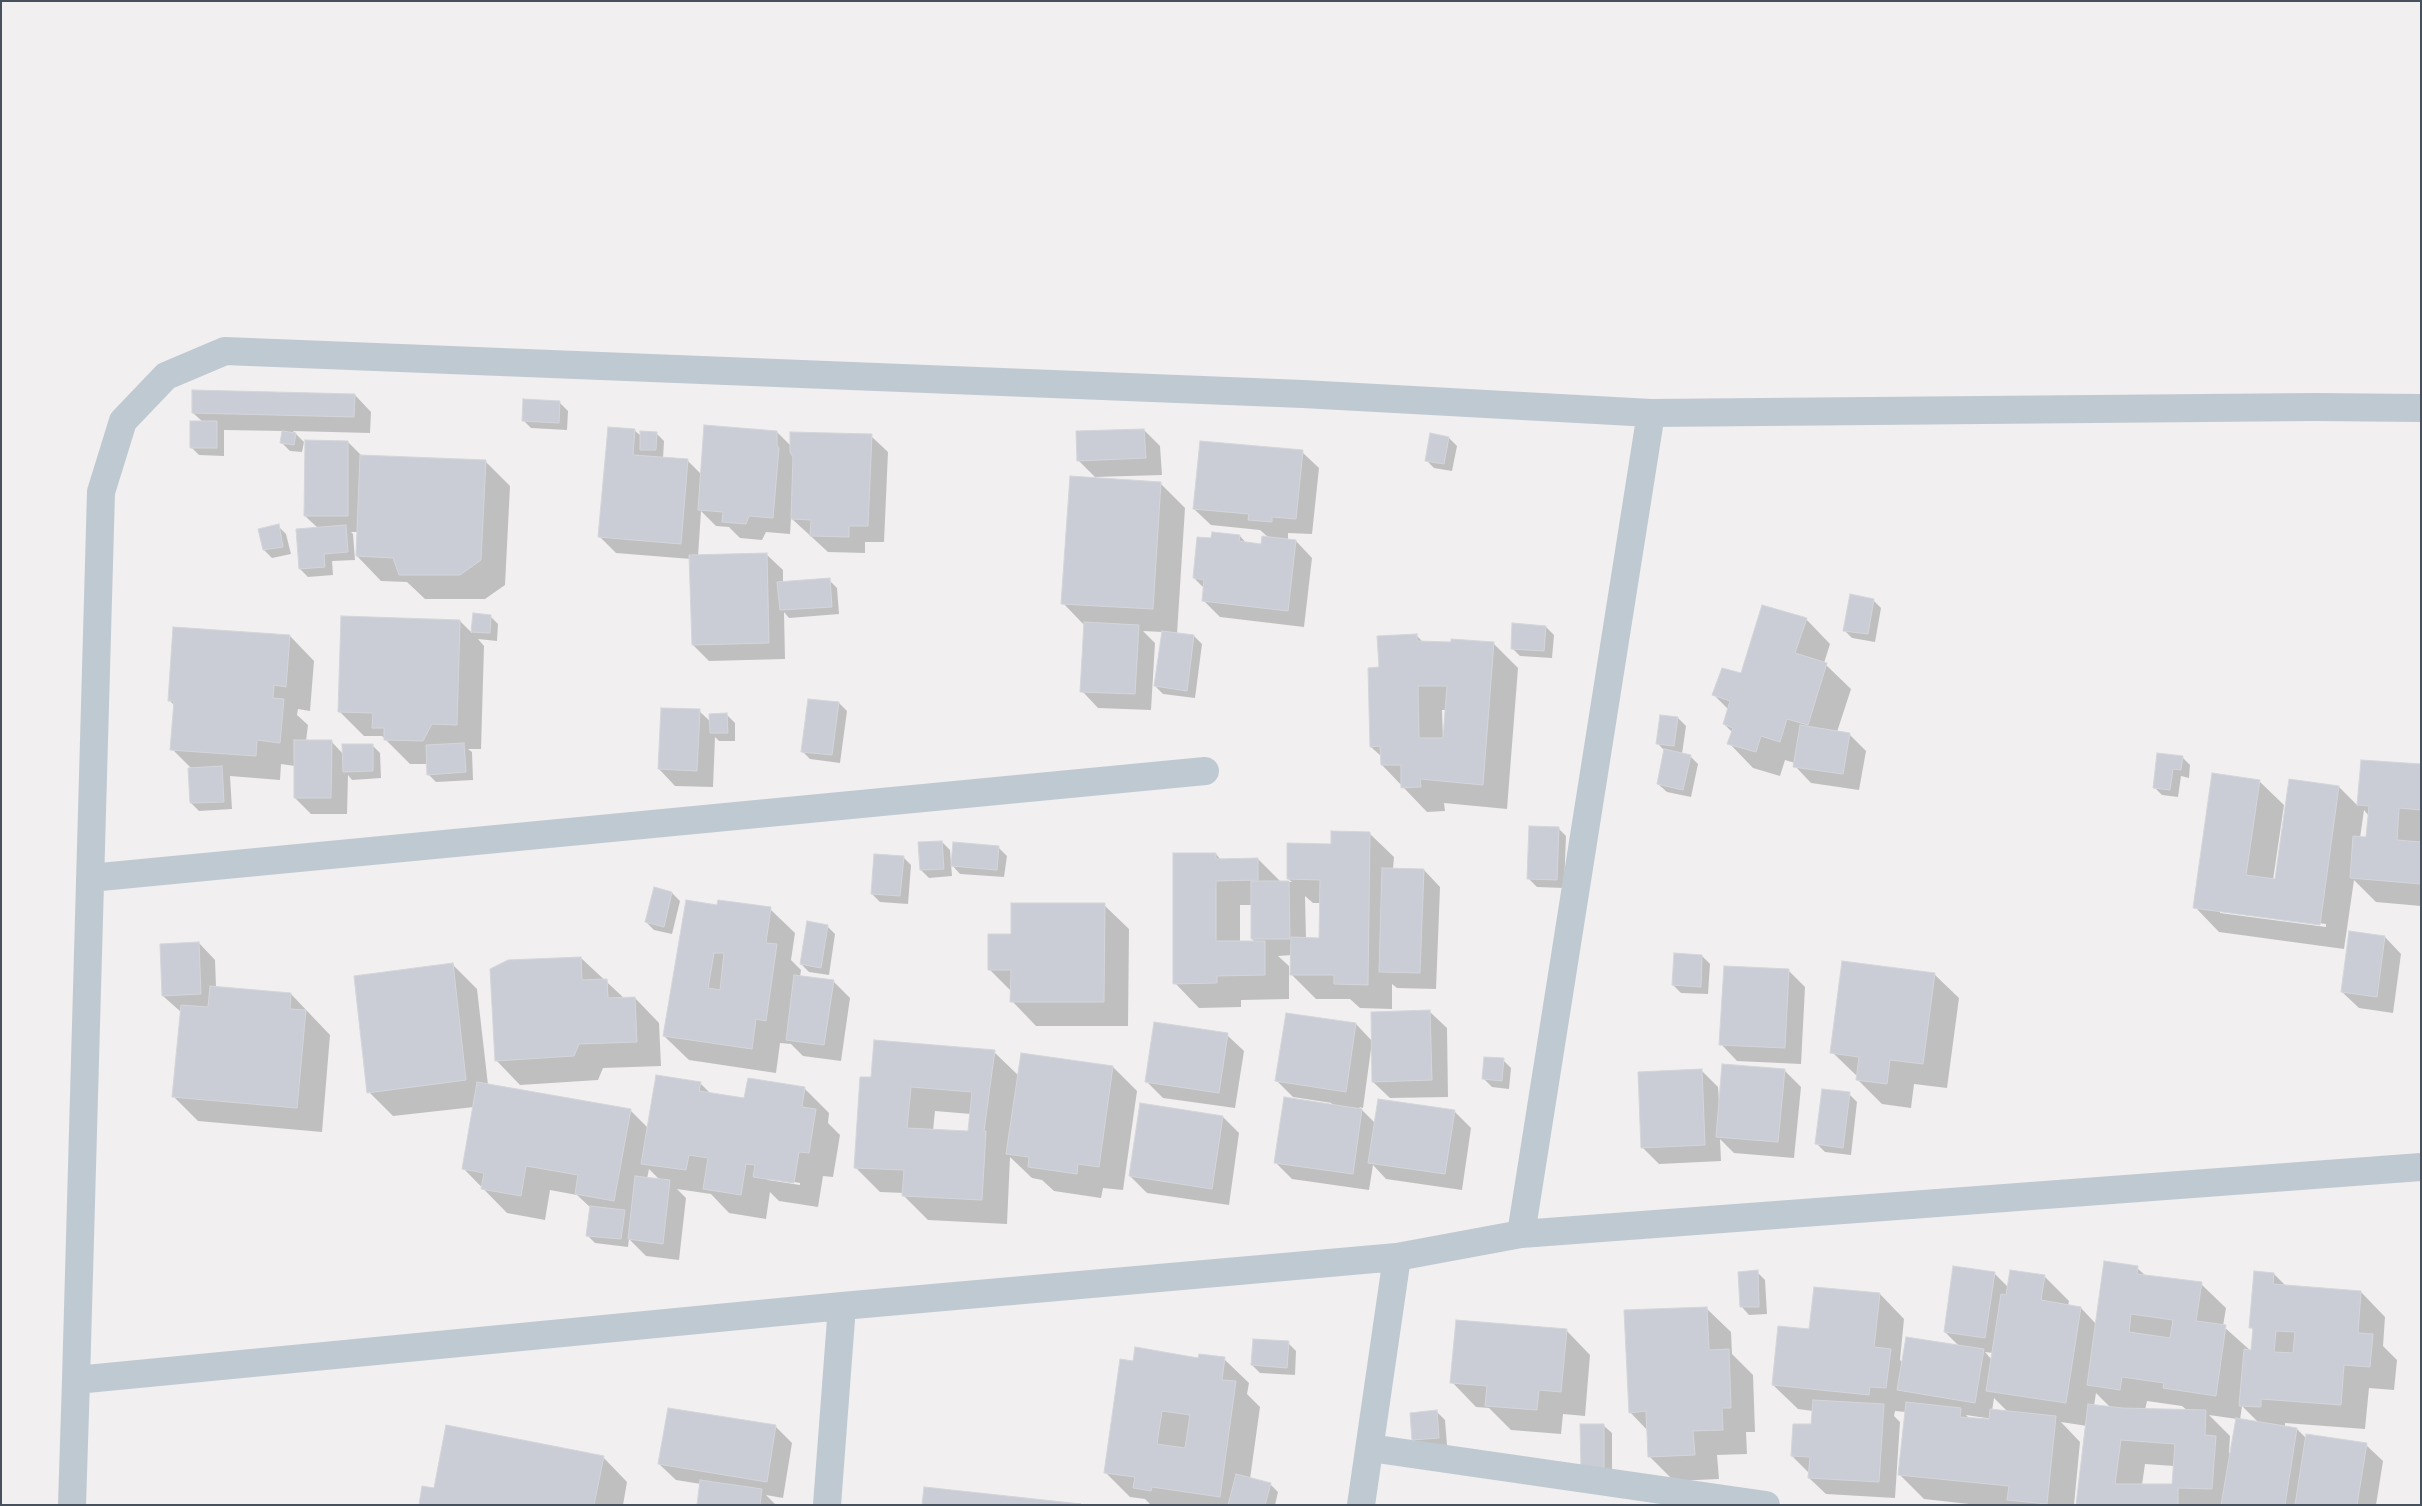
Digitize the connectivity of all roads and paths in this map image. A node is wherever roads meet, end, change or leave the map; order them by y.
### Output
1 (2421, 408) edge
2 (1651, 413) junction
3 (1205, 771) dead end
4 (90, 878) junction
5 (2421, 1166) edge
6 (1521, 1234) junction
7 (1397, 1257) junction
8 (842, 1306) junction
9 (76, 1380) junction
10 (1370, 1448) junction
11 (72, 1505) edge
12 (827, 1505) edge
13 (1360, 1505) edge
14 (1766, 1505) edge

1 - 2 street
2 - 4 street
2 - 6 street
3 - 4 street
4 - 9 street
5 - 6 street
6 - 7 street
7 - 8 street
7 - 10 street
8 - 9 street
8 - 12 street
9 - 11 street
10 - 13 street
10 - 14 street

